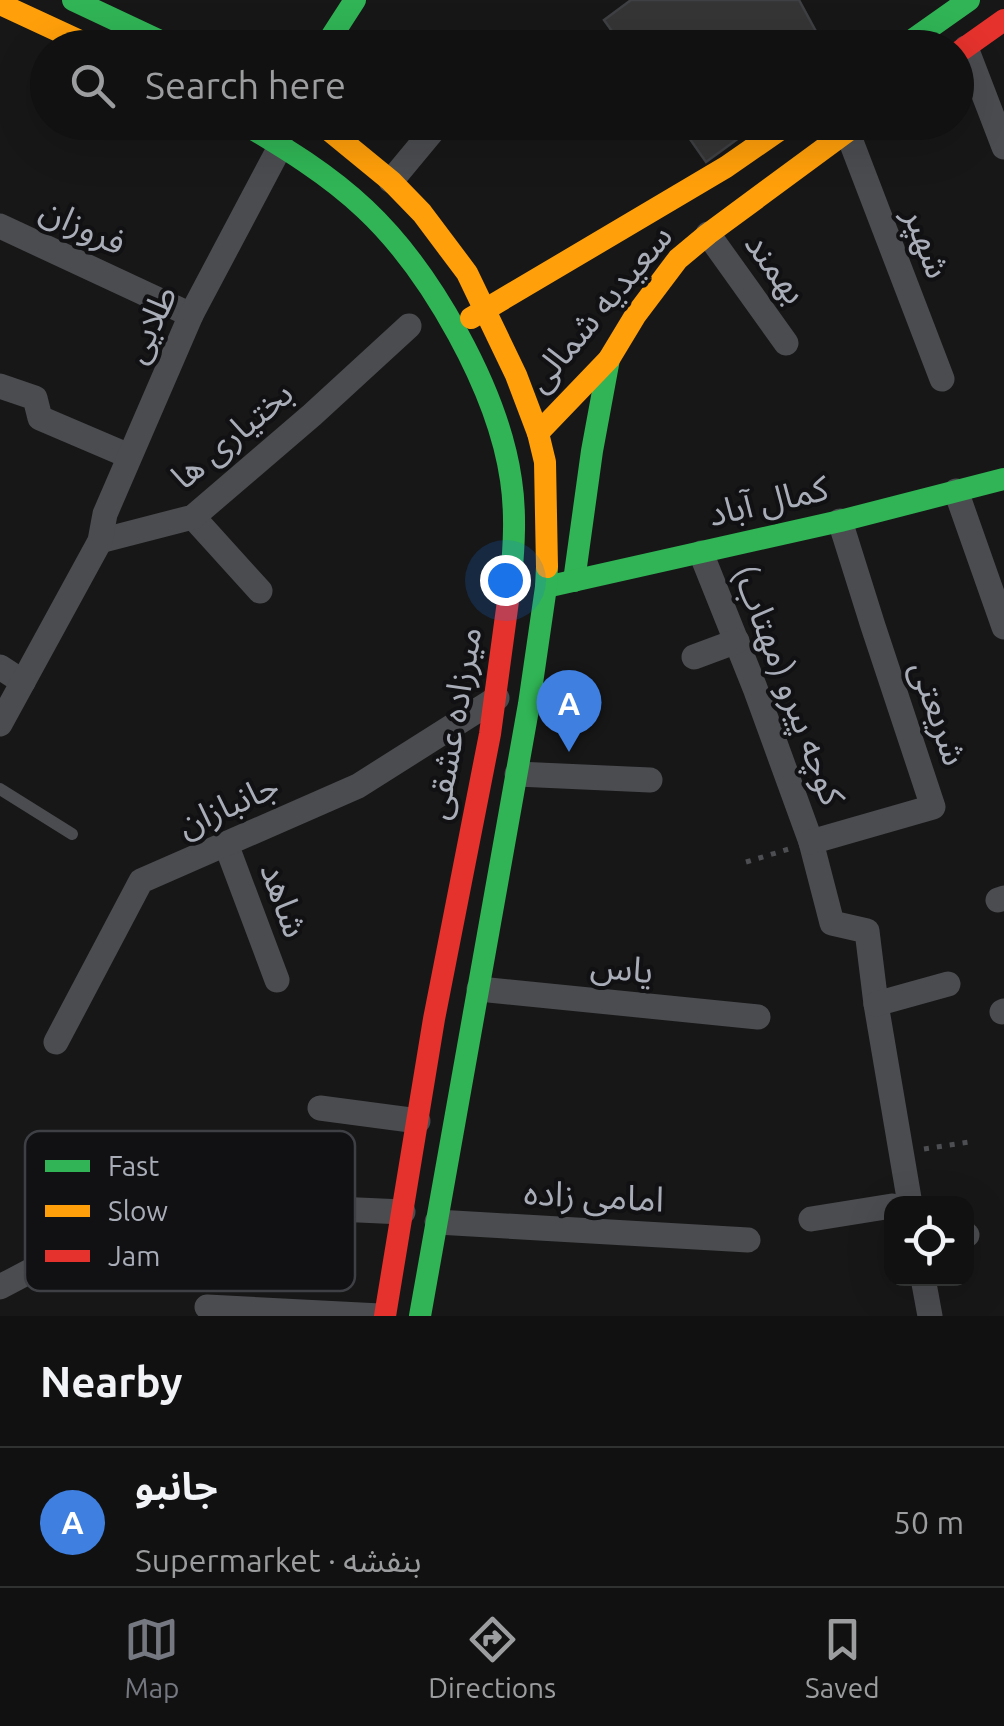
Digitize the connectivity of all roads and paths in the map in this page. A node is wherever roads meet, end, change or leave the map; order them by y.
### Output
1 (74, 0) edge
2 (355, 0) edge
3 (969, 0) edge
4 (0, 4) edge
5 (935, 10) edge
6 (1004, 20) edge
7 (56, 30) edge
8 (137, 30) edge
9 (335, 30) edge
10 (917, 30) edge
11 (974, 42) edge
12 (974, 80) edge
13 (274, 140) edge
14 (341, 140) edge
15 (349, 140) edge
16 (425, 140) edge
17 (765, 140) edge
18 (830, 140) edge
19 (854, 140) edge
20 (281, 144) junction
21 (1004, 147) edge
22 (355, 151) junction
23 (391, 180) junction
24 (0, 226) edge
25 (708, 234) junction
26 (486, 310) junction
27 (191, 315) junction
28 (409, 326) dead end
29 (453, 328) junction
30 (786, 344) dead end
31 (609, 359) junction
32 (942, 379) dead end
33 (0, 386) edge
34 (538, 433) junction
35 (129, 456) junction
36 (1004, 479) edge
37 (956, 491) junction
38 (193, 517) junction
39 (840, 521) junction
40 (100, 541) junction
41 (701, 553) junction
42 (574, 581) junction
43 (546, 587) junction
44 (260, 591) dead end
45 (1004, 627) edge
46 (737, 641) junction
47 (694, 657) dead end
48 (0, 667) edge
49 (22, 682) junction
50 (497, 698) junction
51 (529, 704) junction
52 (0, 724) edge
53 (517, 774) junction
54 (650, 780) dead end
55 (0, 788) edge
56 (72, 834) dead end
57 (812, 842) junction
58 (226, 844) junction
59 (746, 862) dead end
60 (277, 980) dead end
61 (948, 984) dead end
62 (478, 988) junction
63 (876, 1004) junction
64 (758, 1017) dead end
65 (56, 1042) dead end
66 (320, 1108) dead end
67 (418, 1120) junction
68 (974, 1140) dead end
69 (902, 1153) junction
70 (908, 1196) edge
71 (884, 1207) edge
72 (355, 1210) edge
73 (403, 1212) junction
74 (811, 1219) dead end
75 (437, 1222) junction
76 (748, 1240) dead end
77 (25, 1274) edge
78 (924, 1286) edge
79 (0, 1287) edge
80 (207, 1307) dead end
81 (382, 1316) edge
82 (420, 1316) edge
83 (930, 1316) edge

1 - 8 main road
2 - 9 main road
3 - 5 main road
4 - 7 main road
5 - 10 main road
6 - 11 main road
12 - 21 street
13 - 20 main road, میرزاده عشقی
14 - 22 main road, میرزاده عشقی
15 - 22 main road
16 - 23 street
17 - 26 main road, سعیدیه شمالی
18 - 25 main road, سعیدیه شمالی
19 - 32 street, شهپر
20 - 27 street, طلایی
20 - 29 main road, میرزاده عشقی
22 - 23 main road, میرزاده عشقی
23 - 26 main road, میرزاده عشقی
24 - 27 street, فروزان
25 - 30 street, بهمند
25 - 31 main road, سعیدیه شمالی
26 - 29 main road, سعیدیه شمالی
26 - 34 main road, میرزاده عشقی
27 - 35 street, طلایی
28 - 38 street, بختیاری ها
29 - 50 main road, میرزاده عشقی
31 - 34 main road, سعیدیه شمالی
31 - 42 main road
33 - 35 street
34 - 43 main road, میرزاده عشقی
35 - 40 street, طلایی
36 - 37 main road, کمال آباد
37 - 39 main road, کمال آباد
37 - 45 street
38 - 40 street, بختیاری ها
38 - 44 street
39 - 41 main road, کمال آباد
39 - 57 street, شریعتی
40 - 49 street
41 - 42 main road, کمال آباد
41 - 46 street, کوچه پیرو (مهتاب)
42 - 43 main road, کمال آباد
43 - 51 main road, میرزاده عشقی
46 - 47 street
46 - 57 street, کوچه پیرو (مهتاب)
48 - 49 street
49 - 52 street
50 - 51 main road
50 - 58 street, جانبازان
50 - 67 main road, میرزاده عشقی
51 - 53 main road, میرزاده عشقی
53 - 54 street
53 - 62 main road, میرزاده عشقی
55 - 56 lane
57 - 59 path
57 - 63 street, کوچه پیرو (مهتاب)
58 - 60 street, شاهد
58 - 65 street, جانبازان
61 - 63 street
62 - 64 street, یاس
62 - 75 main road, میرزاده عشقی
63 - 69 street
66 - 67 street
67 - 73 main road, میرزاده عشقی
68 - 69 path
69 - 70 street
71 - 74 street
72 - 73 street
73 - 81 main road, میرزاده عشقی
75 - 76 street, امامی زاده
75 - 82 main road, میرزاده عشقی
77 - 79 street
78 - 83 street
80 - 81 street

